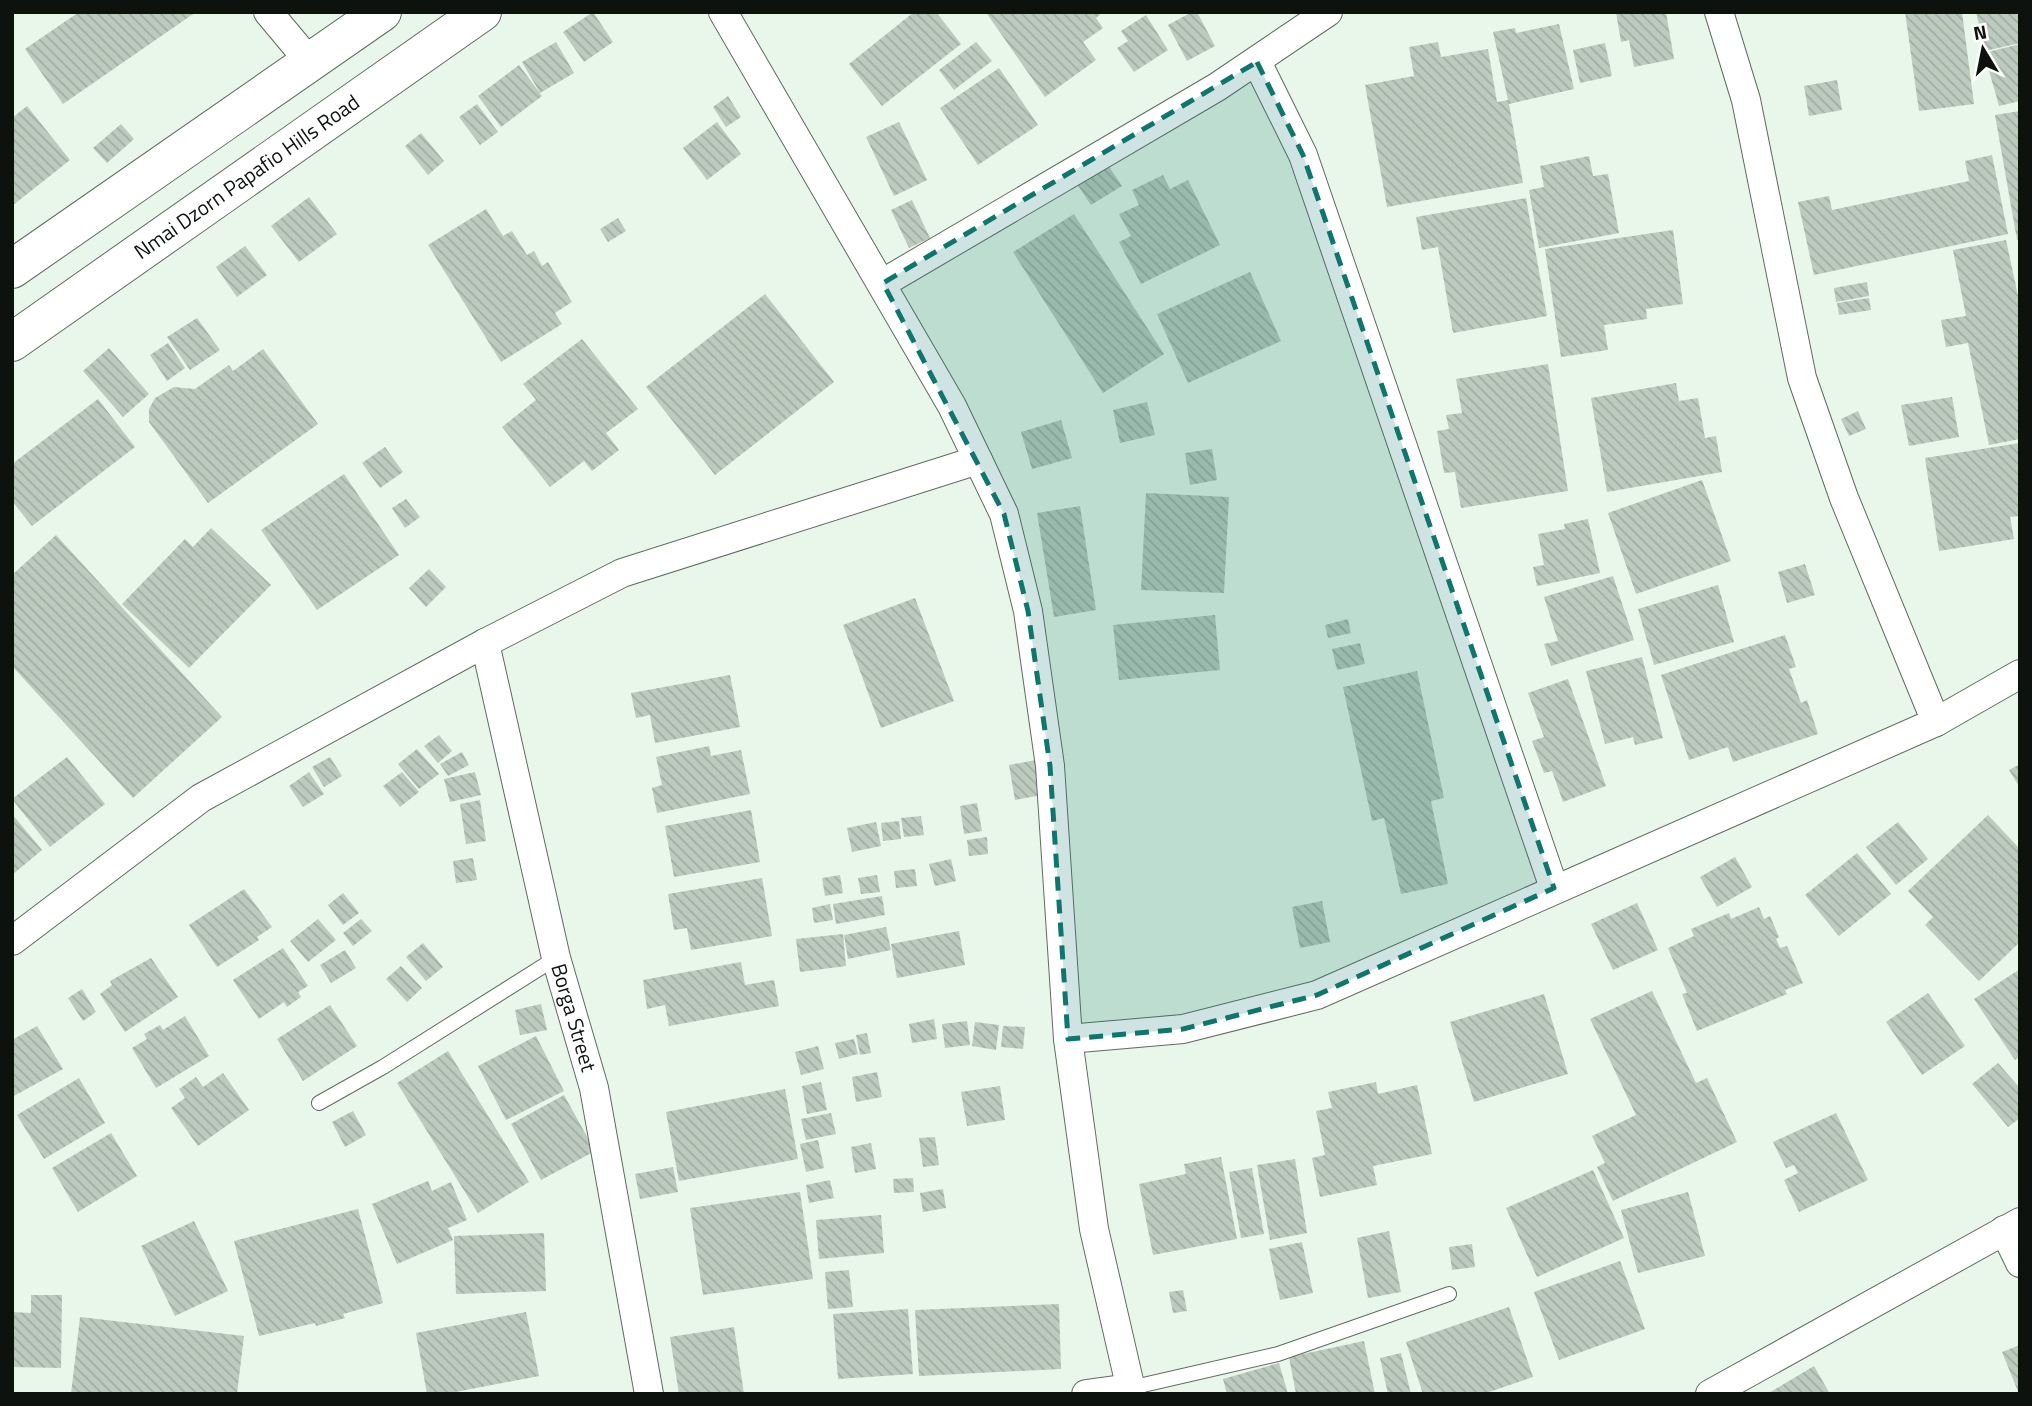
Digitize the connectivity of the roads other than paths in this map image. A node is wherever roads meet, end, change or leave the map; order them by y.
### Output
1 (268, 12) edge
2 (382, 12) edge
3 (482, 12) edge
4 (723, 12) edge
5 (1328, 12) edge
6 (1719, 12) edge
7 (309, 61) junction
8 (1257, 62) junction
9 (12, 269) edge
10 (883, 283) junction
11 (12, 342) edge
12 (978, 460) junction
13 (485, 643) junction
14 (2020, 674) edge
15 (1936, 722) junction
16 (1554, 888) junction
17 (12, 941) edge
18 (556, 958) junction
19 (1068, 1040) junction
20 (319, 1102) dead end
21 (2012, 1226) edge
22 (2020, 1263) edge
23 (1448, 1294) dead end
24 (1131, 1391) edge
25 (649, 1394) edge
26 (1086, 1394) edge
27 (1710, 1394) edge

1 - 7 street
2 - 7 street
3 - 11 street, Nmai Dzorn Papafio Hills Road
4 - 10 street
5 - 8 street
6 - 15 street
7 - 9 street
8 - 10 street
8 - 16 street
10 - 12 street
12 - 13 street
12 - 19 street
13 - 17 street
13 - 18 street, Borga Street
14 - 15 street
15 - 16 street
16 - 19 street
18 - 20 lane
18 - 25 street, Borga Street
19 - 24 street
21 - 22 street
21 - 27 street
23 - 24 lane
24 - 26 street

